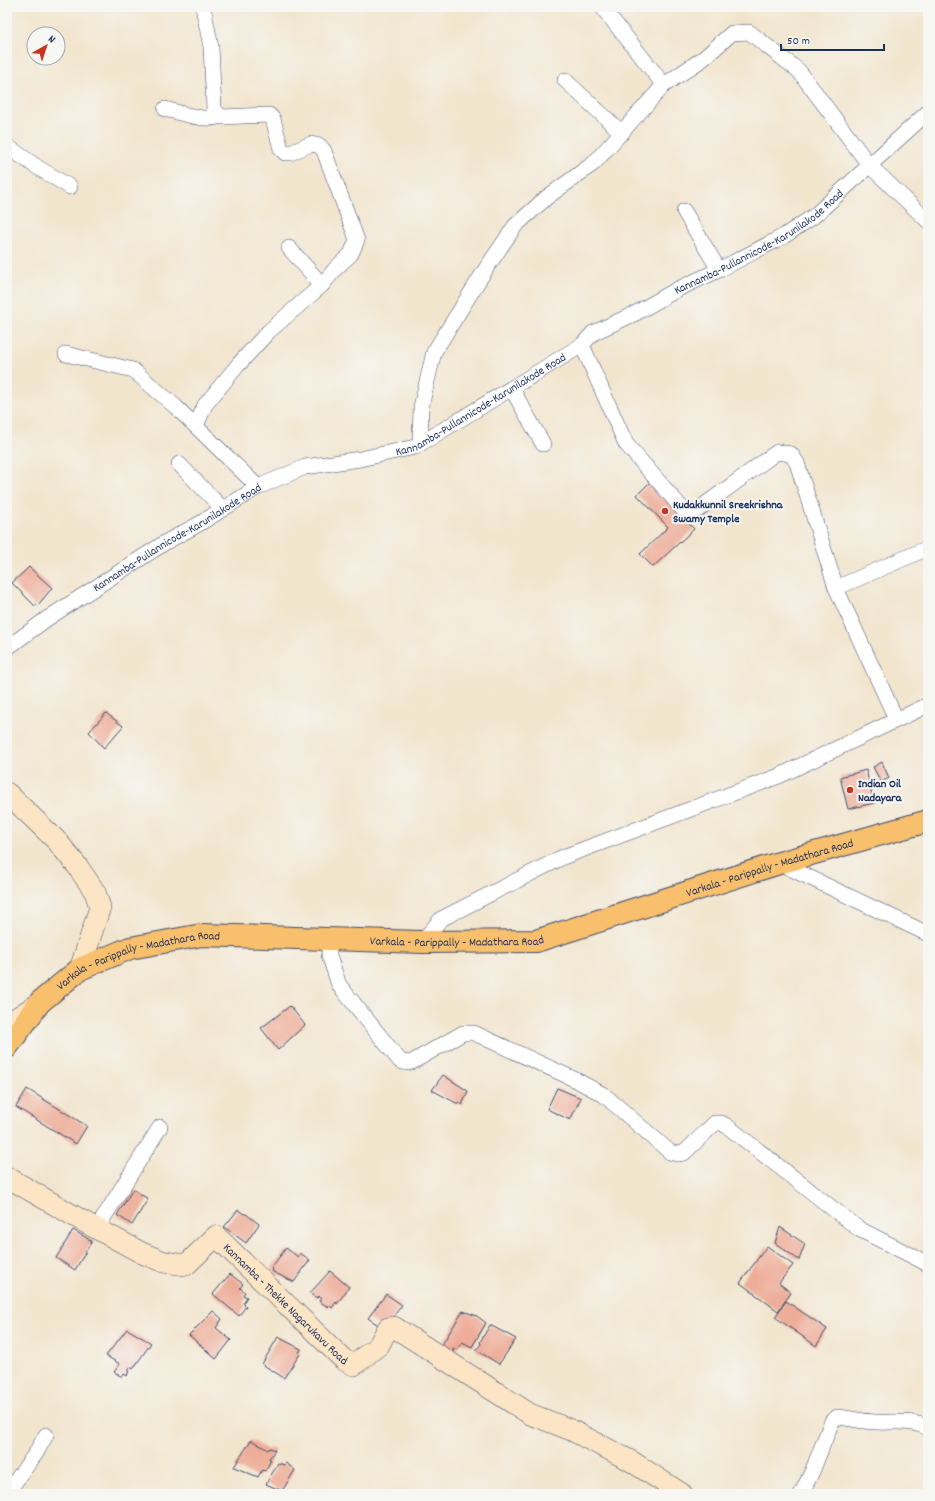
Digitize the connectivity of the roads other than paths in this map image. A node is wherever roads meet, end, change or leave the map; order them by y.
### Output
1 (203, 7) edge
2 (602, 7) edge
3 (565, 80) dead end
4 (664, 85) junction
5 (165, 109) dead end
6 (928, 112) edge
7 (219, 116) junction
8 (622, 133) junction
9 (7, 146) edge
10 (870, 166) junction
11 (70, 187) dead end
12 (684, 211) dead end
13 (928, 221) edge
14 (289, 248) dead end
15 (719, 270) junction
16 (322, 286) junction
17 (582, 345) junction
18 (66, 354) dead end
19 (512, 389) junction
20 (196, 426) junction
21 (420, 444) junction
22 (543, 444) dead end
23 (179, 464) dead end
24 (258, 488) junction
25 (224, 509) junction
26 (928, 548) edge
27 (836, 588) junction
28 (7, 648) edge
29 (928, 705) edge
30 (896, 720) junction
31 (7, 793) edge
32 (928, 821) edge
33 (780, 863) junction
34 (928, 934) edge
35 (329, 939) junction
36 (422, 942) junction
37 (80, 969) junction
38 (40, 1002) junction
39 (7, 1024) edge
40 (7, 1047) edge
41 (160, 1127) dead end
42 (7, 1177) edge
43 (97, 1228) junction
44 (928, 1264) edge
45 (928, 1428) edge
46 (46, 1435) dead end
47 (7, 1493) edge
48 (682, 1494) edge
49 (802, 1494) edge

1 - 7 street
2 - 4 street
3 - 8 street
4 - 8 street
4 - 10 street
5 - 7 street
6 - 10 street, Kannamba-Pullannicode-Karunilakode Road
7 - 16 street
8 - 21 street
9 - 11 street
10 - 13 street
10 - 15 street, Kannamba-Pullannicode-Karunilakode Road
12 - 15 street
14 - 16 street
15 - 17 street, Kannamba-Pullannicode-Karunilakode Road
16 - 20 street
17 - 19 street, Kannamba-Pullannicode-Karunilakode Road
17 - 27 street
18 - 20 street
19 - 21 street, Kannamba-Pullannicode-Karunilakode Road
19 - 22 street
20 - 24 street
21 - 24 street, Kannamba-Pullannicode-Karunilakode Road
23 - 25 street
24 - 25 street, Kannamba-Pullannicode-Karunilakode Road
25 - 28 street, Kannamba-Pullannicode-Karunilakode Road
26 - 27 street
27 - 30 street
29 - 30 street
30 - 36 street
31 - 37 main road
32 - 33 main road, Varkala - Parippally - Madathara Road
33 - 34 street
33 - 36 main road, Varkala - Parippally - Madathara Road
35 - 36 main road, Varkala - Parippally - Madathara Road
35 - 37 main road, Varkala - Parippally - Madathara Road
35 - 44 street
37 - 38 main road, Varkala - Parippally - Madathara Road
38 - 39 main road
38 - 40 main road, Varkala - Parippally - Madathara Road
41 - 43 street
42 - 43 main road, Kannamba - Thekke Nagarukavu Road
43 - 48 main road, Kannamba - Thekke Nagarukavu Road
45 - 49 street
46 - 47 street

